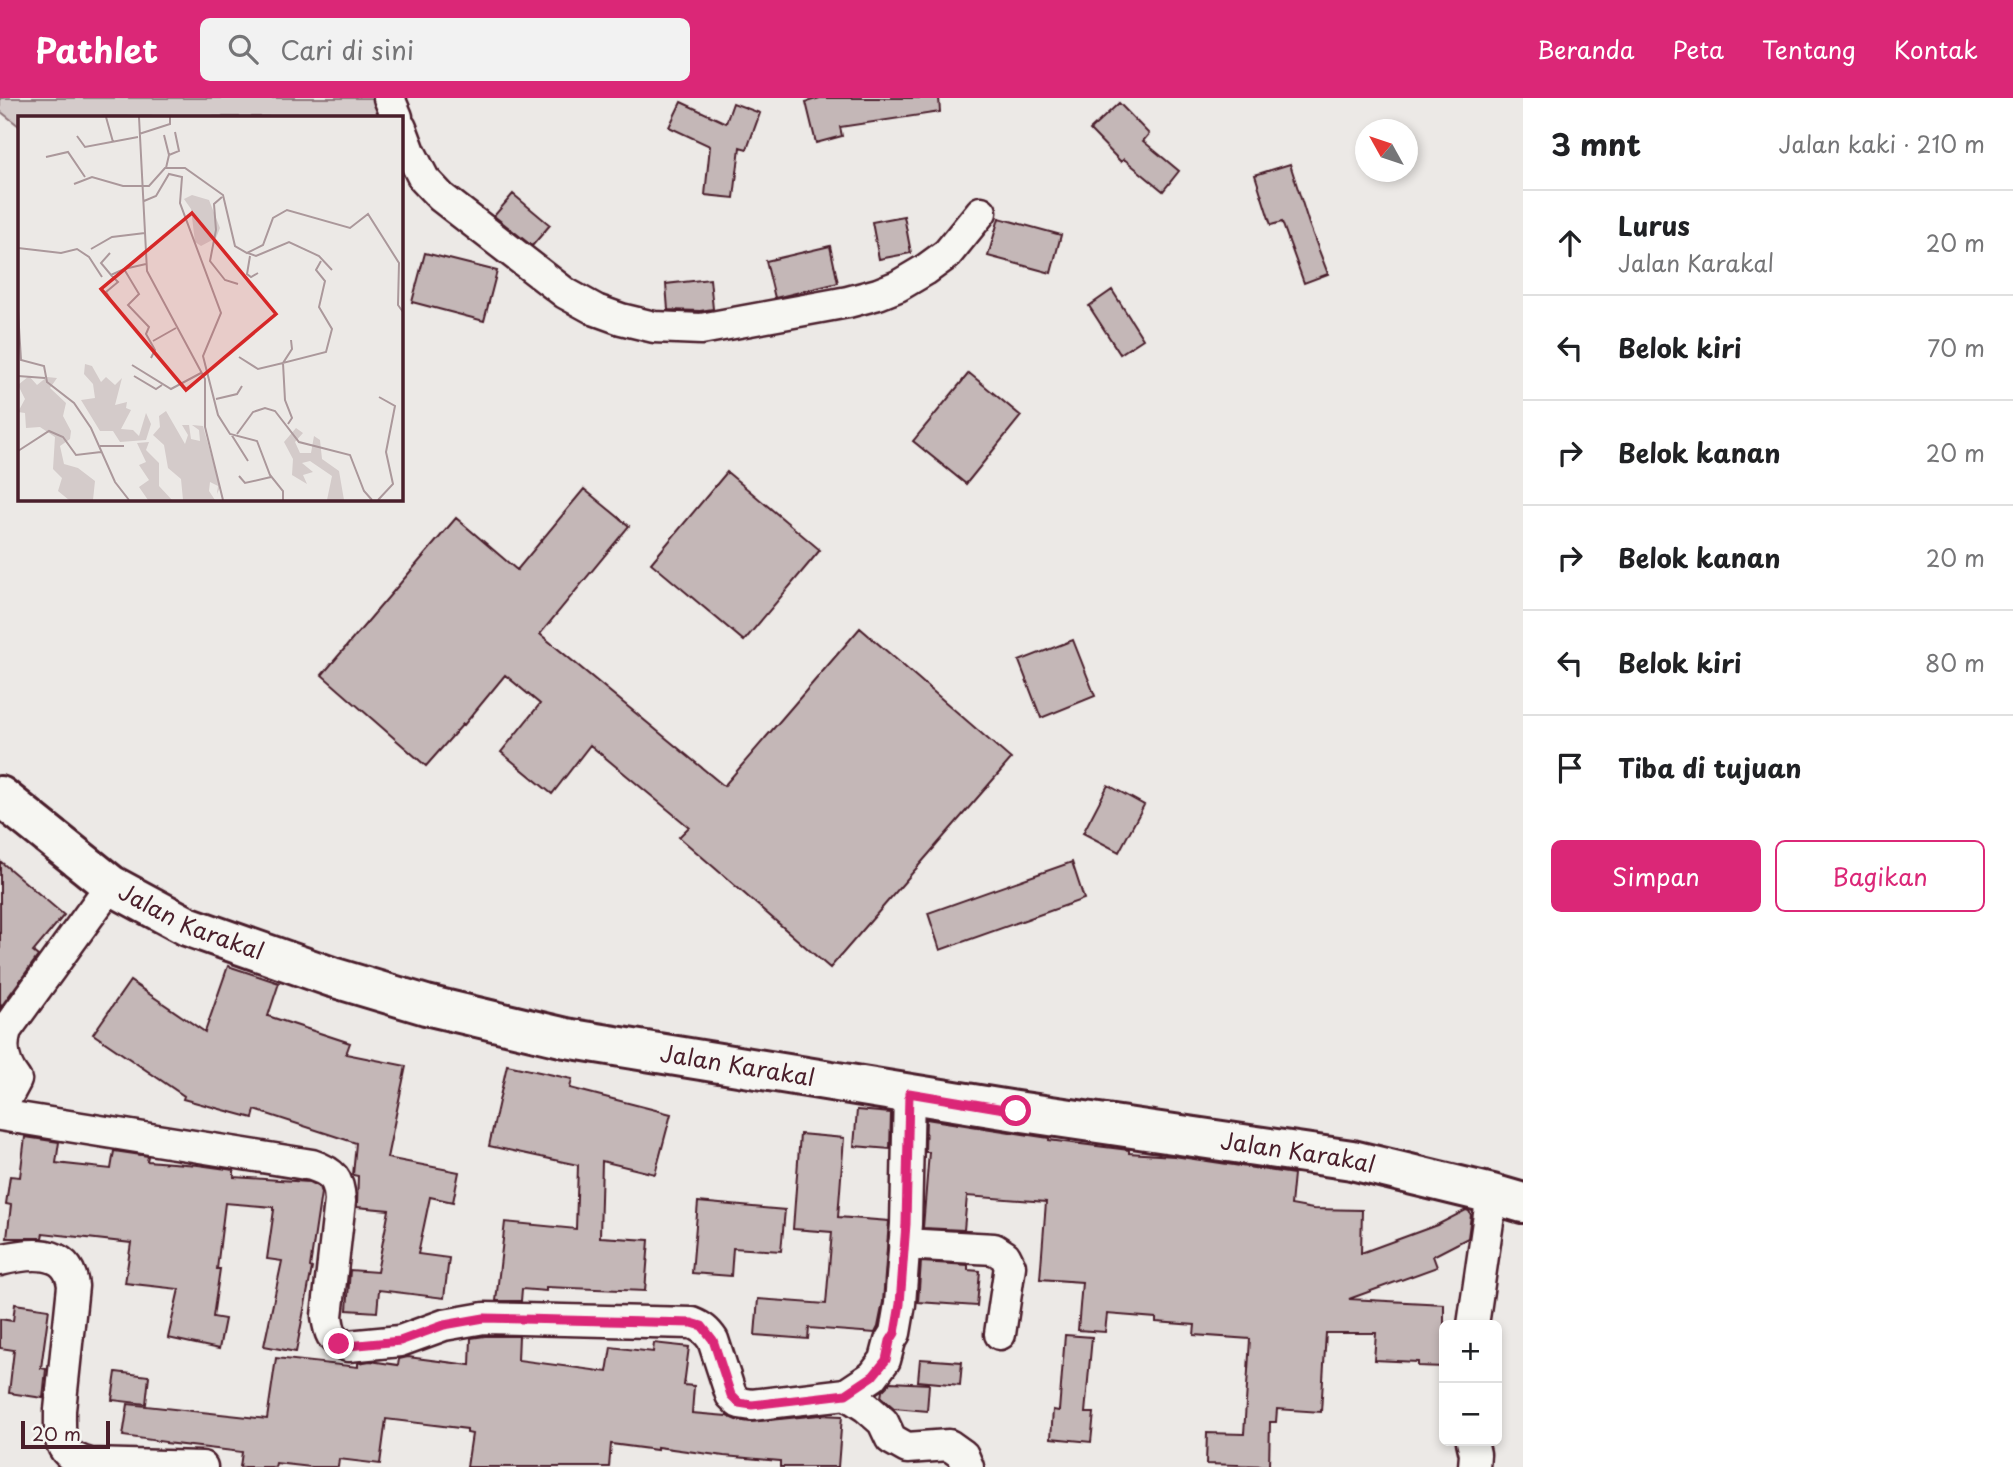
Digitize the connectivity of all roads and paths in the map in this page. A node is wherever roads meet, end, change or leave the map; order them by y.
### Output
1 (389, 98) edge
2 (397, 116) edge
3 (402, 131) edge
4 (981, 212) dead end
5 (0, 796) edge
6 (111, 885) junction
7 (909, 1093) junction
8 (0, 1113) edge
9 (1508, 1198) edge
10 (904, 1244) junction
11 (0, 1260) edge
12 (1474, 1320) edge
13 (1000, 1334) dead end
14 (846, 1394) junction
15 (1473, 1446) edge
16 (202, 1467) edge
17 (968, 1467) edge
18 (1474, 1467) edge

1 - 2 street
3 - 4 street
5 - 6 main road, Jalan Karakal
6 - 7 main road, Jalan Karakal
6 - 8 street
7 - 9 main road, Jalan Karakal
7 - 10 street
8 - 14 street
9 - 12 street
10 - 13 street
10 - 14 street
11 - 16 street
14 - 17 street
15 - 18 street

